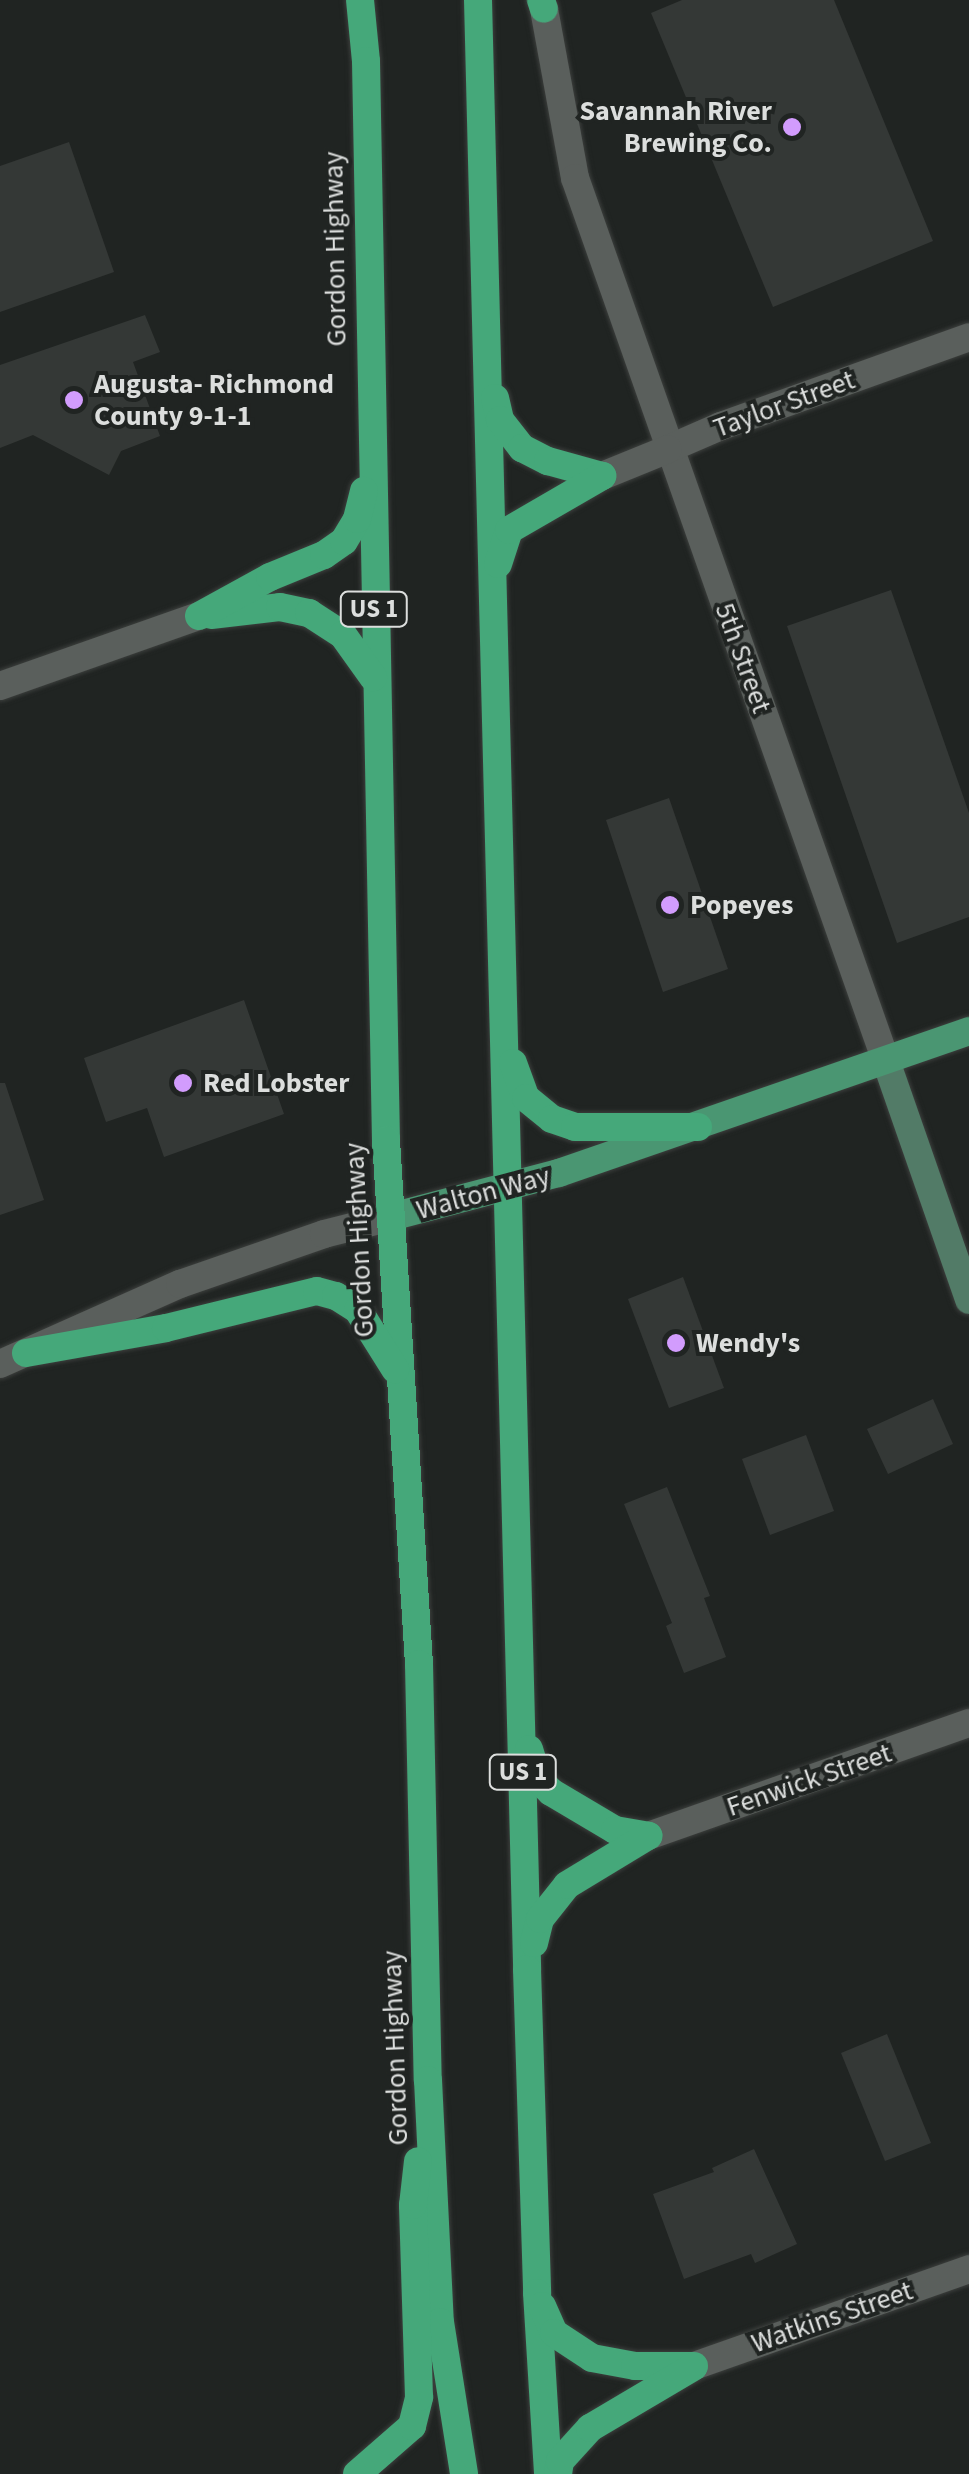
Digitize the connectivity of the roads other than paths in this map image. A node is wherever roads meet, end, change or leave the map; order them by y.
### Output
1 (360, 0) edge
2 (478, 0) edge
3 (543, 5) edge
4 (969, 337) edge
5 (487, 366) junction
6 (668, 449) junction
7 (370, 470) junction
8 (602, 476) junction
9 (492, 600) junction
10 (199, 616) junction
11 (376, 684) junction
12 (0, 686) edge
13 (504, 1018) junction
14 (969, 1031) edge
15 (886, 1060) junction
16 (698, 1127) junction
17 (509, 1187) junction
18 (391, 1217) junction
19 (969, 1300) edge
20 (13, 1358) edge
21 (398, 1374) junction
22 (969, 1724) edge
23 (522, 1725) junction
24 (648, 1836) junction
25 (528, 1970) junction
26 (428, 2080) junction
27 (969, 2269) edge
28 (537, 2294) junction
29 (694, 2366) junction
30 (357, 2474) edge
31 (464, 2474) edge
32 (548, 2474) edge
33 (558, 2474) edge

1 - 7 highway, Gordon Highway / US 1
2 - 5 highway, US 1
3 - 6 street, 5th Street
4 - 6 street, Taylor Street
5 - 8 highway
5 - 9 highway, US 1
6 - 8 street, Taylor Street
6 - 15 street, 5th Street
7 - 10 highway
7 - 11 highway, Gordon Highway / US 1
8 - 9 highway
9 - 13 highway, US 1
10 - 11 highway
10 - 12 street
11 - 18 highway, Gordon Highway / US 1
13 - 16 highway
13 - 17 highway, US 1
14 - 15 main road, Walton Way
15 - 16 main road, Walton Way
15 - 19 main road, 5th Street
16 - 17 main road, Walton Way
17 - 18 main road, Walton Way
17 - 23 highway, US 1
18 - 20 street, Walton Way
18 - 21 highway, Gordon Highway / US 1
20 - 21 highway
21 - 26 highway, Gordon Highway / US 1
22 - 24 street, Fenwick Street
23 - 24 highway
23 - 25 highway, US 1
24 - 25 highway
25 - 28 highway, US 1
26 - 30 highway
26 - 31 highway, Gordon Highway / US 1
27 - 29 street, Watkins Street
28 - 29 highway
28 - 32 highway, US 1
29 - 33 highway

